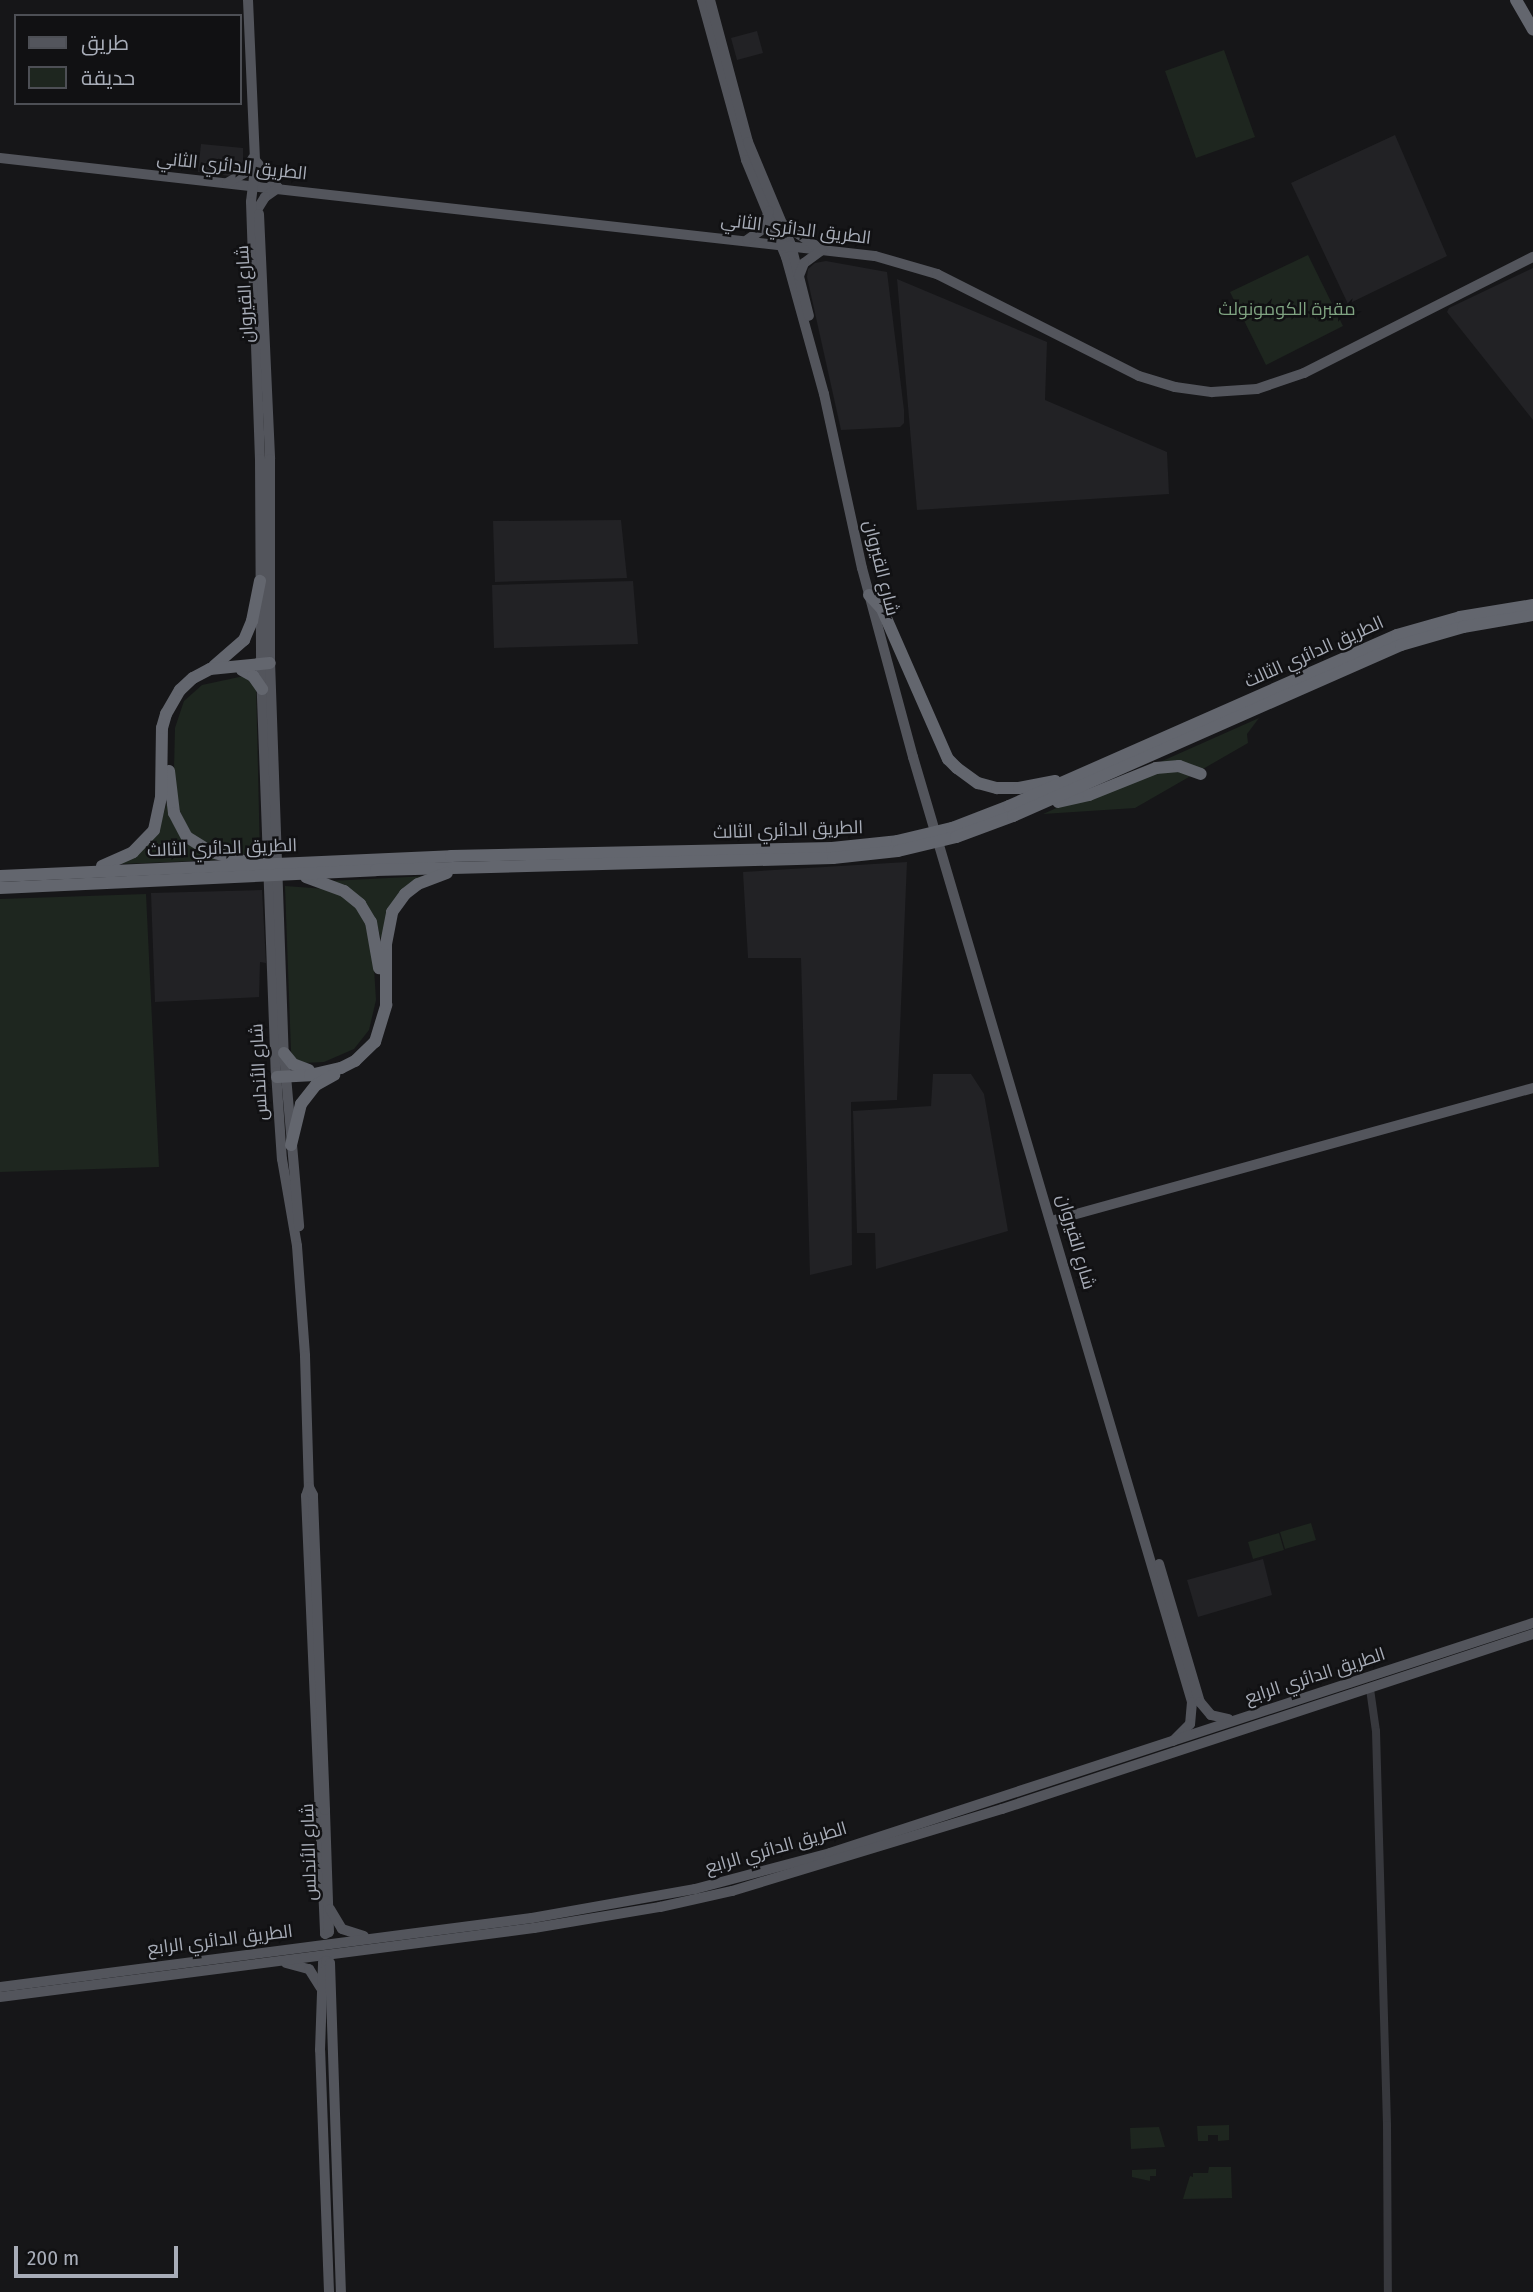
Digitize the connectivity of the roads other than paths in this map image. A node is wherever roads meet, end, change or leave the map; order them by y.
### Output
1 (248, 0) edge
2 (702, 0) edge
3 (710, 0) edge
4 (1516, 0) edge
5 (1522, 0) edge
6 (1533, 19) edge
7 (1533, 30) edge
8 (0, 158) edge
9 (254, 158) junction
10 (254, 183) junction
11 (231, 184) junction
12 (278, 188) junction
13 (255, 205) junction
14 (769, 211) junction
15 (782, 222) junction
16 (747, 240) junction
17 (787, 245) junction
18 (822, 250) junction
19 (1533, 257) edge
20 (799, 276) junction
21 (824, 394) junction
22 (265, 584) junction
23 (869, 595) junction
24 (1533, 605) edge
25 (1533, 615) edge
26 (266, 666) junction
27 (210, 669) junction
28 (242, 670) junction
29 (262, 689) junction
30 (1201, 774) dead end
31 (1066, 782) junction
32 (1043, 803) junction
33 (273, 848) junction
34 (258, 863) junction
35 (468, 868) junction
36 (90, 870) junction
37 (299, 874) junction
38 (0, 876) edge
39 (0, 888) edge
40 (275, 895) junction
41 (284, 1054) junction
42 (355, 1062) junction
43 (309, 1070) junction
44 (281, 1075) junction
45 (1533, 1088) edge
46 (291, 1144) junction
47 (1054, 1220) junction
48 (297, 1246) junction
49 (1533, 1623) edge
50 (1533, 1634) edge
51 (1370, 1689) junction
52 (1197, 1705) junction
53 (1235, 1720) junction
54 (1173, 1741) junction
55 (743, 1882) junction
56 (325, 1908) junction
57 (374, 1937) junction
58 (293, 1948) junction
59 (356, 1950) junction
60 (266, 1961) junction
61 (331, 1981) junction
62 (0, 1987) edge
63 (0, 1997) edge
64 (323, 1998) junction
65 (322, 2100) junction
66 (335, 2100) junction
67 (329, 2292) edge
68 (341, 2292) edge
69 (1388, 2292) edge

1 - 9 main road
2 - 14 main road, شارع القيروان
3 - 15 main road, شارع القيروان
4 - 7 highway
5 - 6 highway
8 - 11 main road, الطريق الدائري الثاني
9 - 10 main road
9 - 11 main road
9 - 12 main road
10 - 11 main road, الطريق الدائري الثاني
10 - 12 main road, الطريق الدائري الثاني
10 - 13 main road
11 - 13 main road
12 - 13 main road
12 - 16 main road, الطريق الدائري الثاني
13 - 22 main road
14 - 16 main road
14 - 17 main road, شارع القيروان
15 - 17 main road, شارع القيروان
15 - 18 main road
16 - 17 main road, الطريق الدائري الثاني
17 - 18 main road, الطريق الدائري الثاني
17 - 20 main road, شارع القيروان
17 - 21 main road, شارع القيروان
18 - 19 main road, الطريق الدائري الثاني
18 - 20 main road
20 - 21 main road, شارع القيروان
21 - 23 main road, شارع القيروان
22 - 26 main road
22 - 27 highway
23 - 31 highway
23 - 47 main road, شارع القيروان
24 - 31 highway, الطريق الدائري الثالث
25 - 32 highway, الطريق الدائري الثالث
26 - 27 highway
26 - 28 highway
26 - 29 main road
26 - 33 main road
27 - 36 highway
28 - 29 highway
28 - 34 highway
29 - 33 main road
30 - 32 highway
31 - 34 highway, الطريق الدائري الثالث
32 - 35 highway, الطريق الدائري الثالث
33 - 40 main road
34 - 36 highway, الطريق الدائري الثالث
35 - 37 highway, الطريق الدائري الثالث
35 - 42 highway
36 - 38 highway, الطريق الدائري الثالث
37 - 39 highway, الطريق الدائري الثالث
37 - 43 highway
40 - 41 main road, شارع الأندلس
40 - 44 main road, شارع الأندلس
41 - 43 highway
41 - 44 main road, شارع الأندلس
42 - 44 highway
42 - 46 highway
43 - 44 highway
44 - 46 main road, شارع الأندلس
44 - 48 main road, شارع الأندلس
45 - 47 main road
46 - 48 main road, شارع الأندلس
47 - 52 main road, شارع القيروان
48 - 56 main road, شارع الأندلس
49 - 53 main road, الطريق الدائري الرابع
50 - 51 main road, الطريق الدائري الرابع
51 - 55 main road, الطريق الدائري الرابع
51 - 69 street
52 - 53 main road
52 - 54 main road
53 - 54 main road, الطريق الدائري الرابع
54 - 55 main road, الطريق الدائري الرابع
55 - 57 main road, الطريق الدائري الرابع
55 - 59 main road, الطريق الدائري الرابع
56 - 57 main road
56 - 58 main road
57 - 58 main road, الطريق الدائري الرابع
58 - 62 main road, الطريق الدائري الرابع
59 - 60 main road, الطريق الدائري الرابع
59 - 61 main road
60 - 63 main road, الطريق الدائري الرابع
60 - 64 main road
61 - 64 main road
61 - 66 main road
64 - 65 main road
65 - 66 main road
65 - 67 main road
66 - 68 main road

